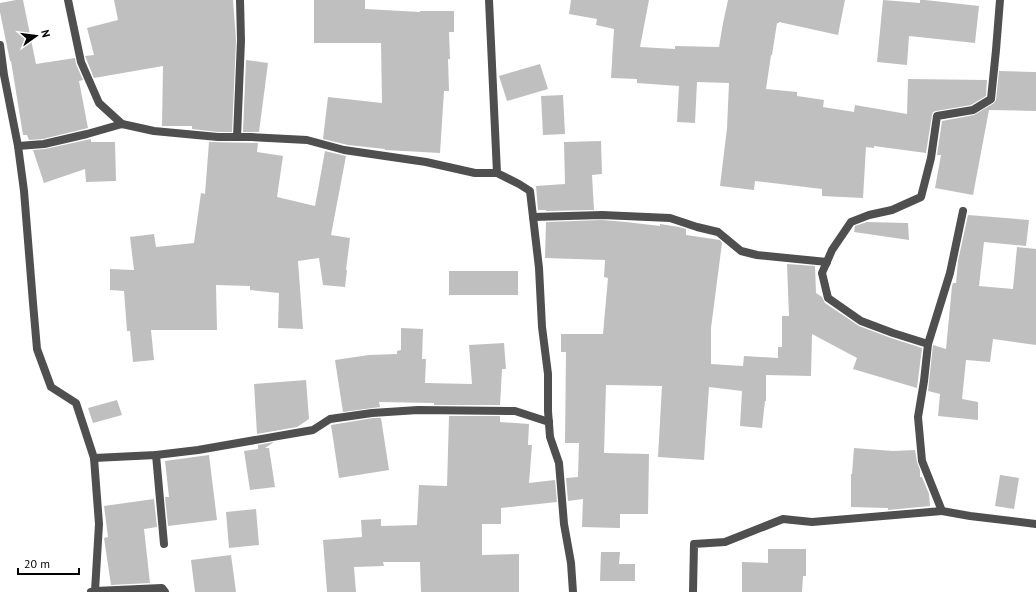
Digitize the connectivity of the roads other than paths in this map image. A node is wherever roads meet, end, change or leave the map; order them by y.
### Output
1 (68, 0) edge
2 (240, 0) edge
3 (489, 0) edge
4 (1000, 0) edge
5 (0, 45) edge
6 (122, 124) junction
7 (238, 137) junction
8 (18, 146) junction
9 (497, 173) junction
10 (963, 211) dead end
11 (533, 217) junction
12 (827, 262) junction
13 (928, 344) junction
14 (549, 422) junction
15 (156, 455) junction
16 (94, 458) junction
17 (942, 511) junction
18 (1036, 524) edge
19 (164, 544) dead end
20 (94, 592) edge
21 (165, 592) edge
22 (574, 592) edge
23 (693, 592) edge

1 - 6 street
2 - 7 street
3 - 9 street
4 - 12 street
5 - 8 street
6 - 7 street
6 - 8 street
7 - 9 street
8 - 16 street
9 - 11 street
10 - 13 street
11 - 12 street
11 - 14 street
12 - 13 street
13 - 17 street
14 - 15 street
14 - 22 street
15 - 16 street
15 - 19 street
16 - 20 street
17 - 18 street
17 - 23 street
20 - 21 street

